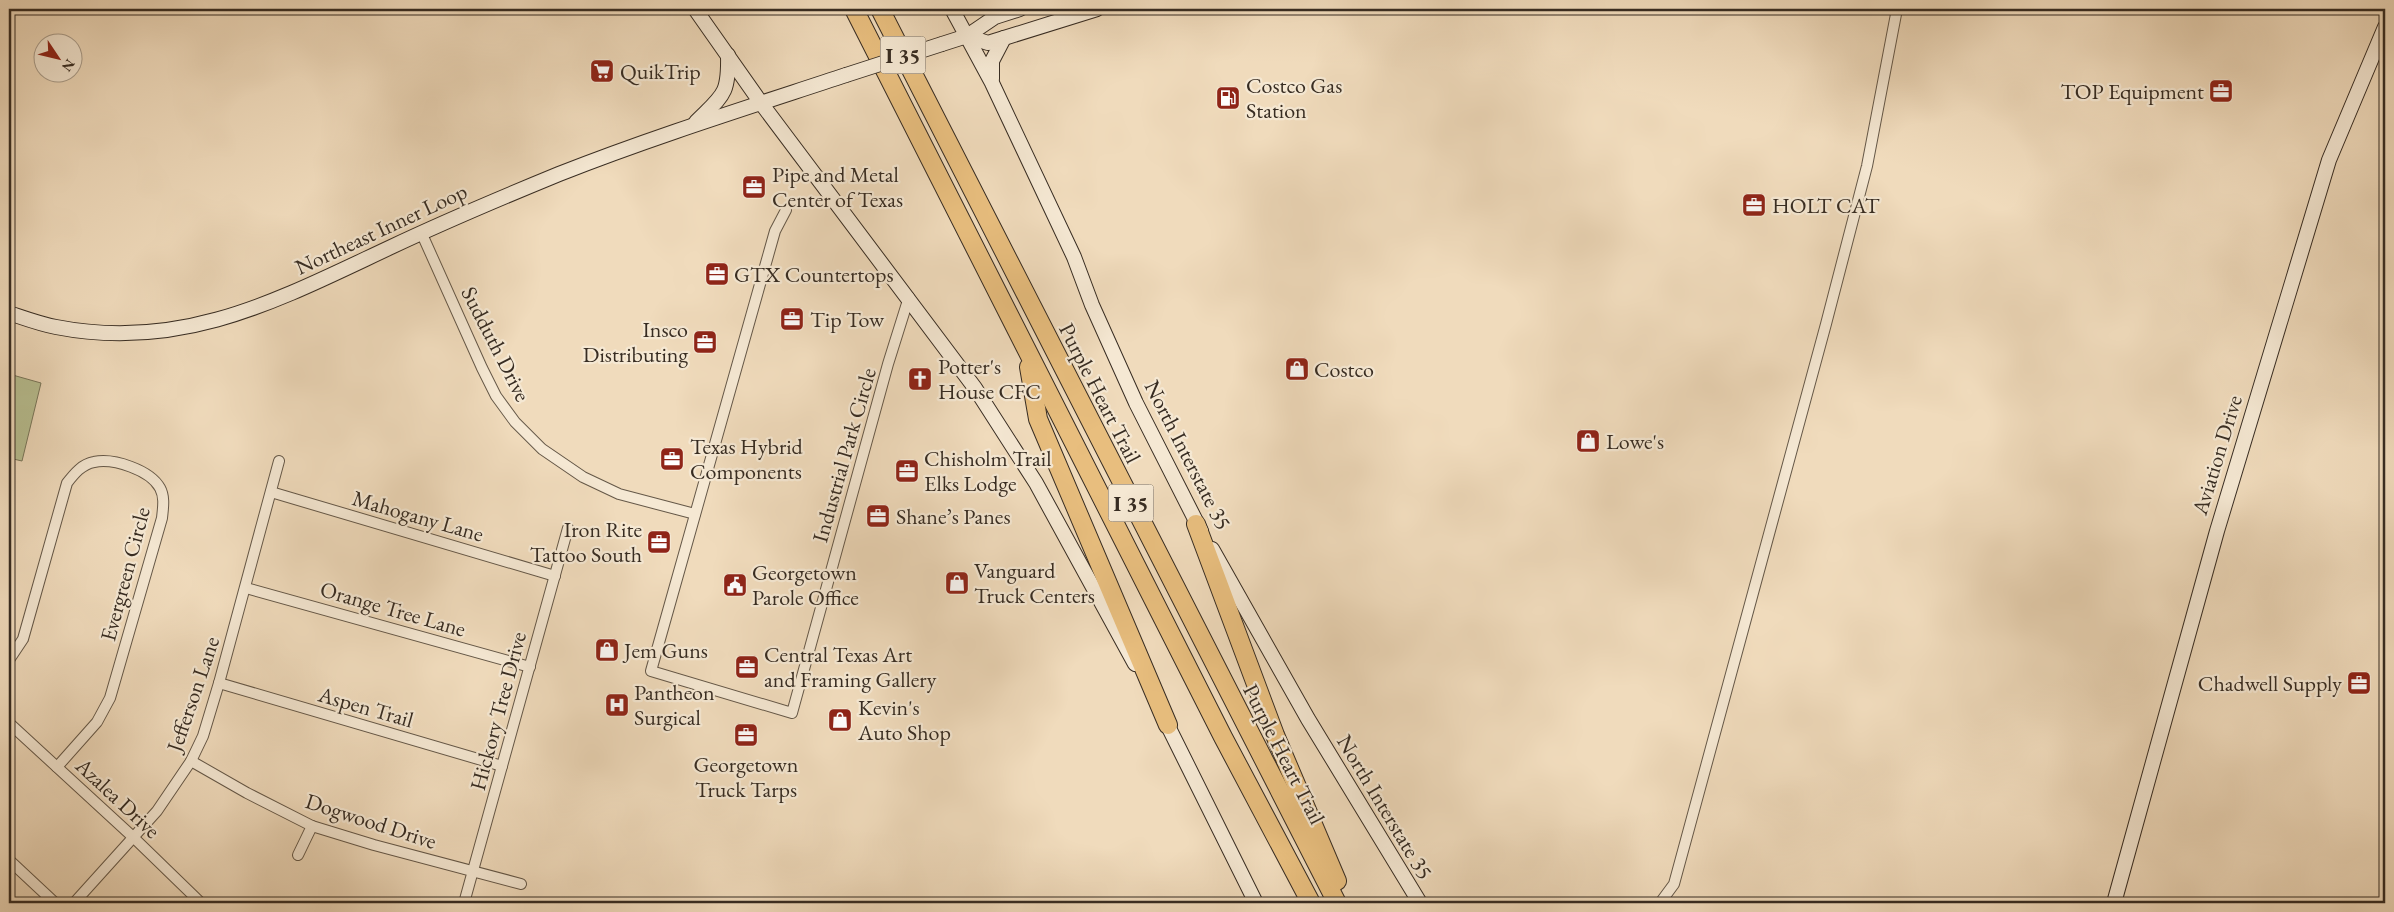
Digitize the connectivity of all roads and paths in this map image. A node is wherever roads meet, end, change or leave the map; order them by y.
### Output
1 (695, 9) edge
2 (854, 9) edge
3 (880, 9) edge
4 (893, 9) edge
5 (952, 9) edge
6 (1020, 9) edge
7 (1097, 9) edge
8 (1897, 9) edge
9 (2385, 27) edge
10 (967, 36) junction
11 (1004, 38) junction
12 (728, 54) junction
13 (992, 83) junction
14 (927, 102) junction
15 (761, 103) junction
16 (694, 125) junction
17 (786, 210) dead end
18 (421, 232) junction
19 (909, 297) junction
20 (9, 313) edge
21 (1027, 352) junction
22 (279, 461) dead end
23 (271, 492) junction
24 (695, 514) junction
25 (1196, 524) junction
26 (568, 528) dead end
27 (555, 576) junction
28 (246, 588) junction
29 (9, 660) edge
30 (530, 667) junction
31 (219, 684) junction
32 (9, 723) edge
33 (1168, 725) junction
34 (191, 761) junction
35 (502, 766) junction
36 (57, 768) junction
37 (312, 826) junction
38 (134, 837) junction
39 (298, 855) dead end
40 (9, 860) edge
41 (473, 872) junction
42 (521, 884) dead end
43 (55, 903) edge
44 (74, 903) edge
45 (201, 903) edge
46 (464, 903) edge
47 (1256, 903) edge
48 (1311, 903) edge
49 (1337, 903) edge
50 (1349, 903) edge
51 (1420, 903) edge
52 (1660, 903) edge
53 (2114, 903) edge

1 - 12 main road
2 - 21 highway, Purple Heart Trail / I 35
3 - 14 highway, Purple Heart Trail / I 35
4 - 14 highway
5 - 10 main road, North Interstate 35
6 - 10 main road
7 - 11 main road
8 - 52 street
9 - 53 main road, Aviation Drive
10 - 11 main road
10 - 13 main road, North Interstate 35
10 - 15 main road, Northeast Inner Loop, bridge
11 - 13 main road
12 - 15 main road
12 - 16 main road
13 - 25 main road, North Interstate 35
14 - 49 highway, Purple Heart Trail / I 35
15 - 16 main road, Northeast Inner Loop
15 - 19 main road
16 - 18 main road, Northeast Inner Loop
17 - 24 street, Industrial Park Circle
18 - 20 main road, Northeast Inner Loop
18 - 24 street, Sudduth Drive
19 - 24 street, Industrial Park Circle
19 - 33 main road
21 - 33 highway
21 - 48 highway, Purple Heart Trail / I 35
22 - 23 street, Jefferson Lane
23 - 27 street, Mahogany Lane
23 - 28 street, Jefferson Lane
25 - 50 highway
25 - 51 main road, North Interstate 35
26 - 27 street, Hickory Tree Drive
27 - 30 street, Hickory Tree Drive
28 - 30 street, Orange Tree Lane
28 - 31 street, Jefferson Lane
29 - 36 street, Evergreen Circle
30 - 35 street, Hickory Tree Drive
31 - 34 street, Jefferson Lane
31 - 35 street, Aspen Trail
32 - 36 street, Azalea Drive
33 - 47 main road
34 - 37 street, Dogwood Drive
34 - 38 street, Jefferson Lane
35 - 41 street, Hickory Tree Drive
36 - 38 street, Azalea Drive
37 - 39 street
37 - 41 street, Dogwood Drive
38 - 44 street, Jefferson Lane
38 - 45 street, Azalea Drive
40 - 43 street
41 - 42 street, Dogwood Drive
41 - 46 street, Hickory Tree Drive

